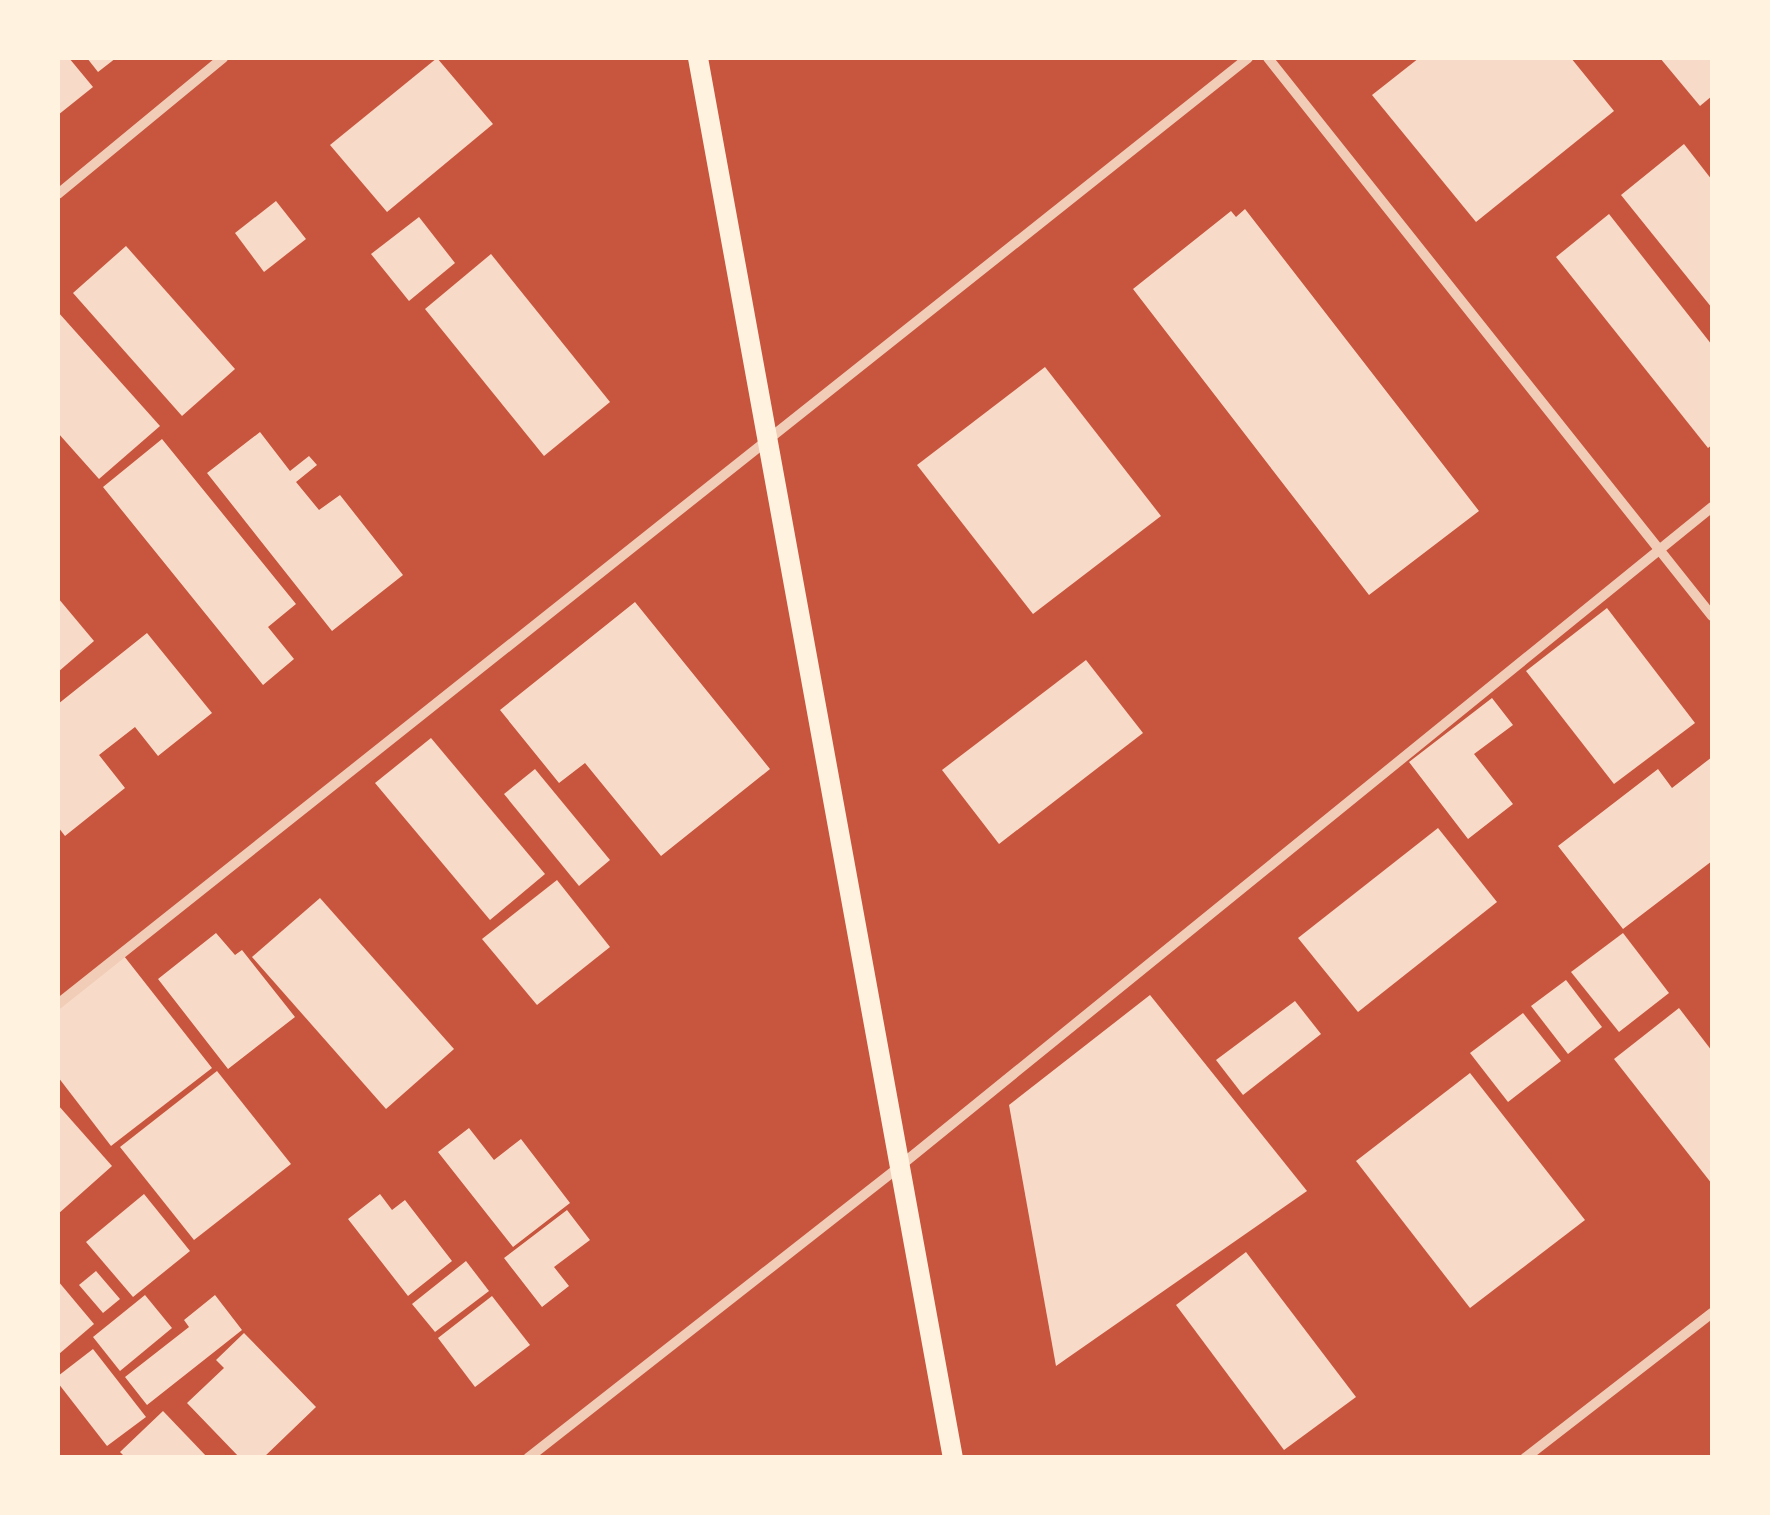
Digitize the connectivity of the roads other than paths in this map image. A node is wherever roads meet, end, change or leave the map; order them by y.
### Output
1 (223, 58) edge
2 (698, 58) edge
3 (1248, 58) edge
4 (1268, 58) edge
5 (58, 194) edge
6 (765, 442) junction
7 (1712, 507) edge
8 (1656, 551) junction
9 (1712, 616) edge
10 (58, 1004) edge
11 (900, 1166) junction
12 (1712, 1313) edge
13 (528, 1458) edge
14 (953, 1458) edge
15 (1525, 1458) edge

1 - 5 street
2 - 6 main road
3 - 6 street
4 - 8 street
6 - 10 street
6 - 11 main road
7 - 8 street
8 - 9 street
8 - 11 street
11 - 13 street
11 - 14 main road
12 - 15 street

